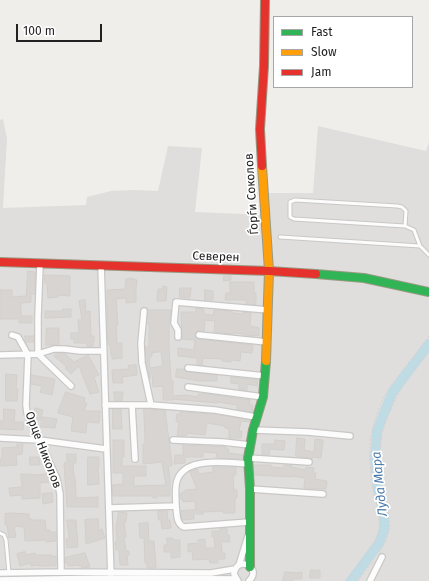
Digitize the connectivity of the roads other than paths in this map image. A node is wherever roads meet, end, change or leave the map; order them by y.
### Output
1 (265, 0) edge
2 (406, 226) junction
3 (280, 237) dead end
4 (420, 246) junction
5 (429, 255) edge
6 (0, 262) edge
7 (40, 264) junction
8 (101, 265) junction
9 (269, 271) junction
10 (429, 292) edge
11 (268, 310) junction
12 (144, 311) dead end
13 (12, 335) dead end
14 (199, 335) dead end
15 (178, 337) dead end
16 (267, 342) junction
17 (103, 351) junction
18 (28, 354) junction
19 (38, 354) junction
20 (0, 355) edge
21 (188, 368) dead end
22 (265, 376) junction
23 (70, 386) dead end
24 (188, 387) dead end
25 (263, 397) junction
26 (105, 405) junction
27 (132, 405) junction
28 (151, 405) junction
29 (256, 417) junction
30 (253, 430) junction
31 (350, 436) dead end
32 (0, 438) edge
33 (39, 440) junction
34 (173, 440) dead end
35 (250, 445) junction
36 (106, 449) junction
37 (135, 459) dead end
38 (248, 461) junction
39 (309, 462) dead end
40 (250, 489) junction
41 (324, 494) dead end
42 (176, 506) junction
43 (109, 508) junction
44 (249, 526) junction
45 (0, 528) edge
46 (0, 533) edge
47 (379, 555) road end
48 (237, 567) junction
49 (250, 567) junction
50 (61, 572) junction
51 (0, 573) edge
52 (9, 573) junction
53 (111, 575) junction
54 (0, 580) edge
55 (42, 580) edge
56 (87, 580) edge
57 (139, 580) edge
58 (191, 580) edge
59 (237, 580) edge
60 (250, 581) edge
61 (370, 581) edge

1 - 9 street, Ѓорѓи Соколов
2 - 2 lane
2 - 4 lane
3 - 4 lane
4 - 5 lane
6 - 7 street, Северен
7 - 8 street, Северен
7 - 19 street
8 - 9 street, Северен
8 - 17 street
9 - 10 street, Северен
9 - 11 street, Ѓорѓи Соколов
11 - 15 street
11 - 16 street, Ѓорѓи Соколов
12 - 28 street
13 - 18 street
14 - 16 street
16 - 22 street, Ѓорѓи Соколов
17 - 19 street
17 - 26 street
18 - 19 street
18 - 20 street
18 - 33 street, Орце Николов
19 - 23 street
21 - 22 street
22 - 25 street, Ѓорѓи Соколов
24 - 25 street
25 - 29 street, Ѓорѓи Соколов
26 - 27 street
26 - 36 street
27 - 28 street
27 - 37 street
28 - 29 street
29 - 30 street, Ѓорѓи Соколов
30 - 31 street
30 - 35 street, Ѓорѓи Соколов
32 - 33 street
33 - 36 street
33 - 50 street, Орце Николов
34 - 35 street
35 - 38 street, Ѓорѓи Соколов
36 - 43 street
38 - 39 street
38 - 40 street, Ѓорѓи Соколов
38 - 42 street
40 - 41 street
40 - 44 street, Ѓорѓи Соколов
42 - 43 street
42 - 44 street
43 - 53 street
44 - 48 street
44 - 49 street, Ѓорѓи Соколов
45 - 46 lane
46 - 52 lane
47 - 61 street
48 - 49 street
48 - 53 street
48 - 59 street
49 - 60 street
50 - 52 street
50 - 53 street
51 - 52 street
53 - 56 street
53 - 57 street
54 - 55 street
55 - 56 street
57 - 58 street
58 - 59 street

